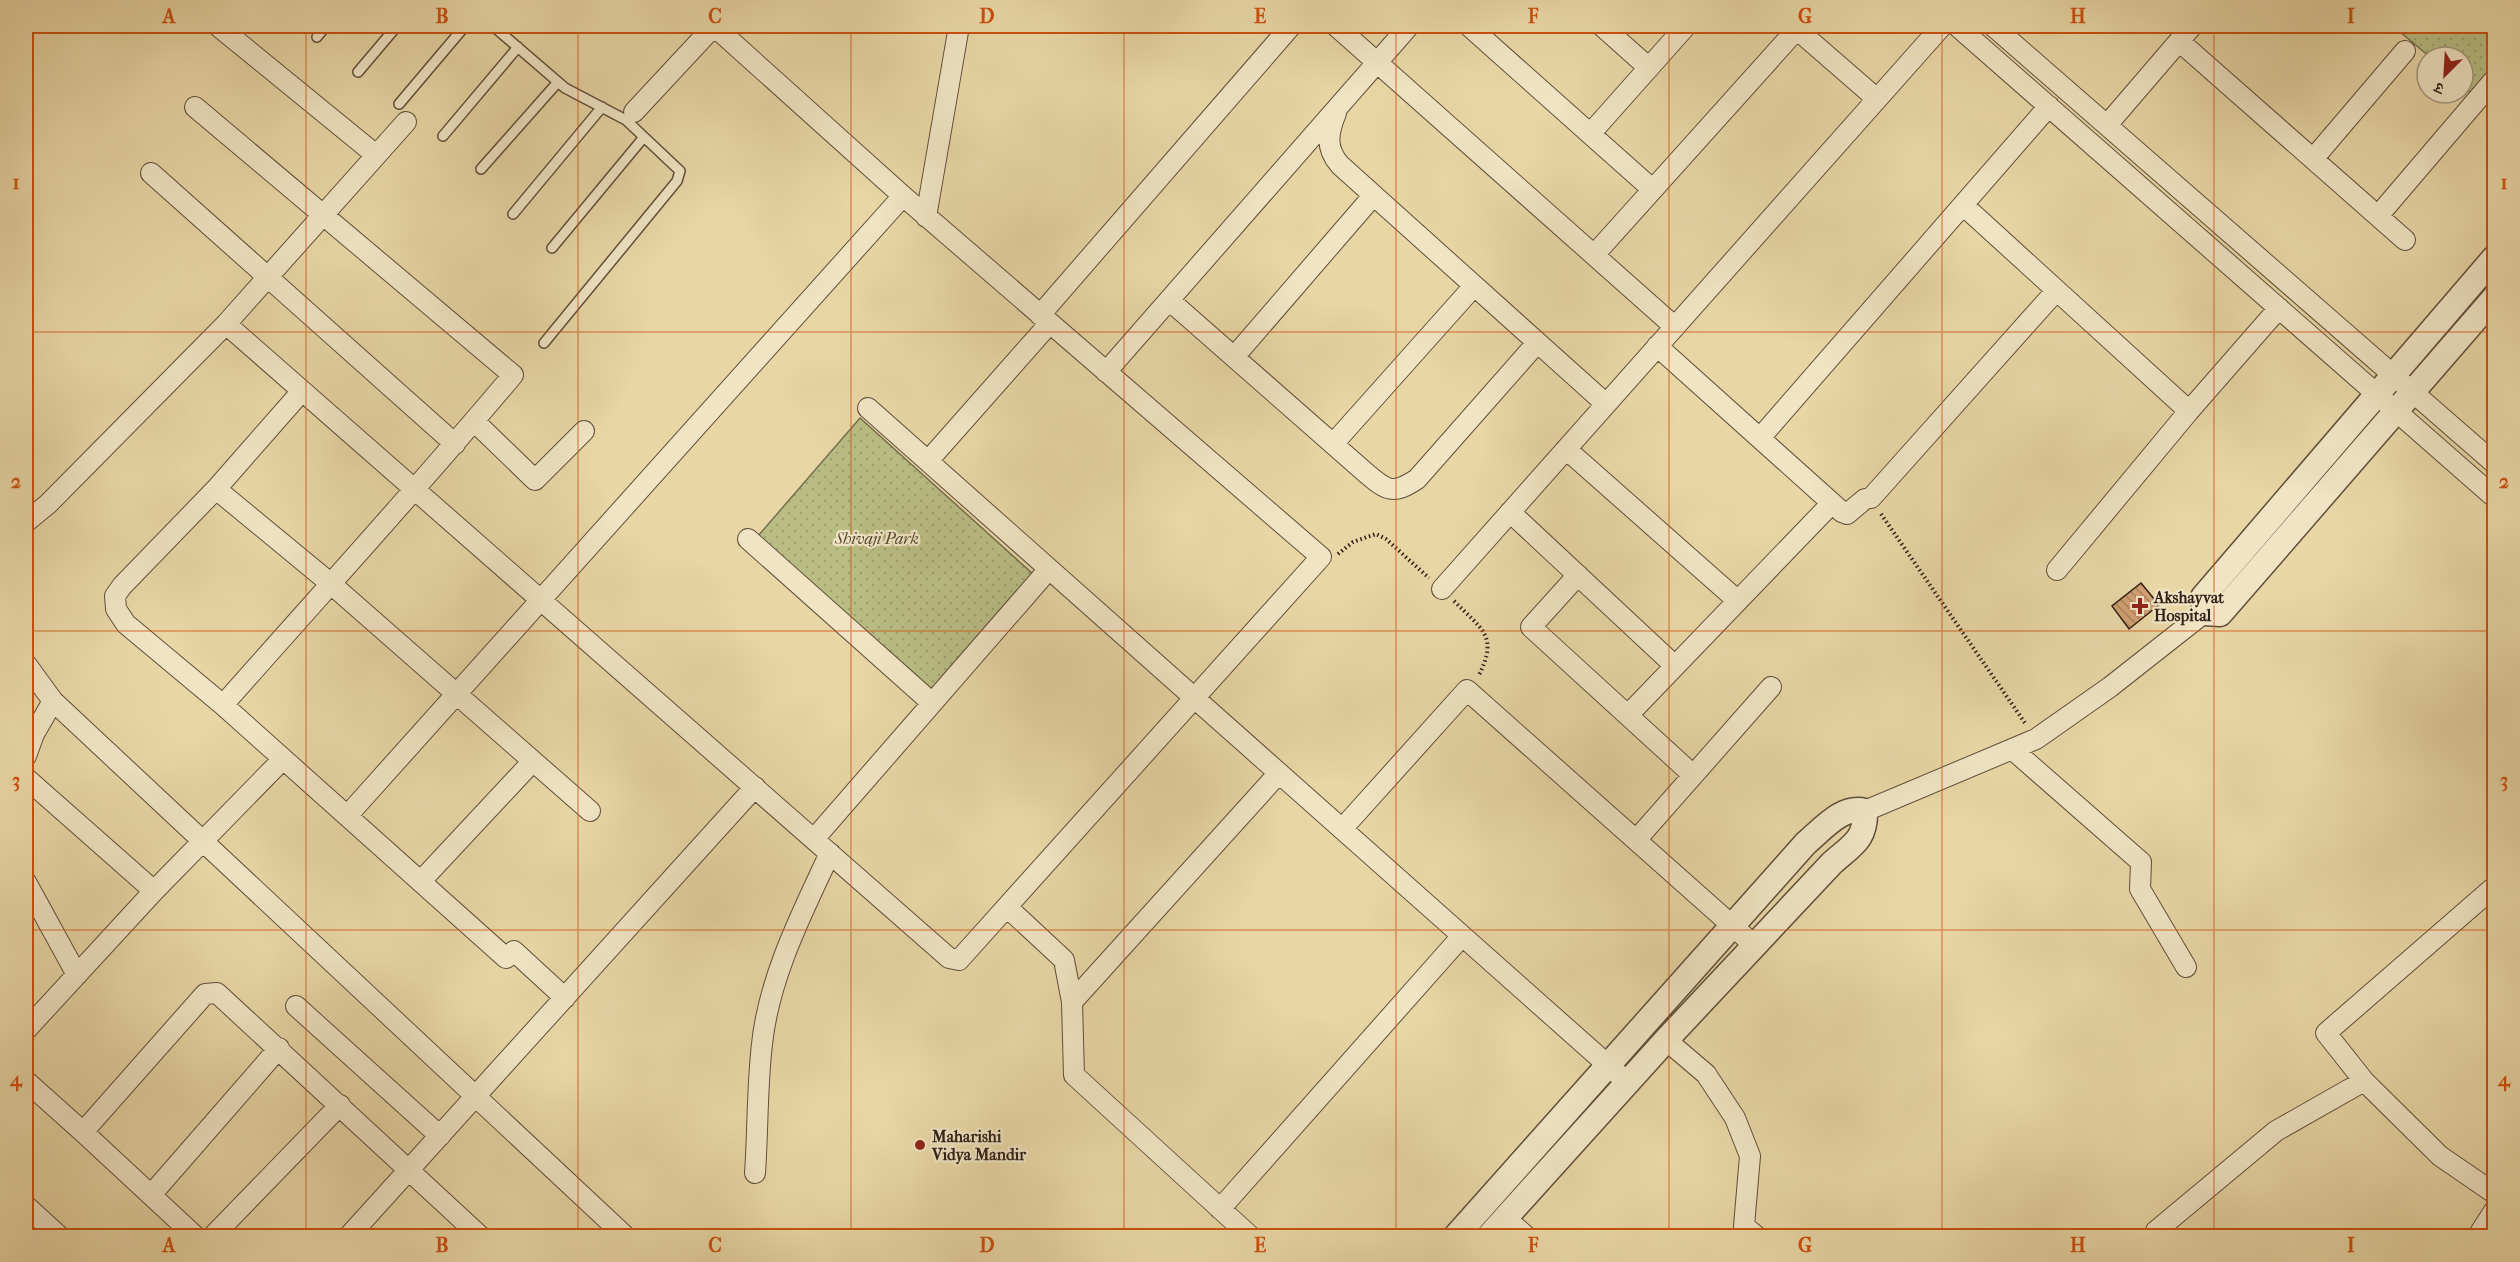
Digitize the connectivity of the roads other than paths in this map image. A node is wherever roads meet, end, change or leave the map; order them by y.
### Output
1 (218, 26) edge
2 (327, 26) edge
3 (397, 26) edge
4 (465, 26) edge
5 (493, 26) edge
6 (959, 26) edge
7 (1292, 26) edge
8 (1336, 26) edge
9 (1409, 26) edge
10 (1469, 26) edge
11 (1602, 26) edge
12 (1686, 26) edge
13 (1942, 26) edge
14 (1957, 26) edge
15 (1993, 26) edge
16 (2192, 26) edge
17 (1795, 27) edge
18 (318, 36) dead end
19 (2179, 41) junction
20 (518, 47) junction
21 (2405, 51) dead end
22 (1377, 62) junction
23 (1649, 68) junction
24 (358, 72) dead end
25 (2494, 80) edge
26 (558, 81) junction
27 (1877, 99) junction
28 (195, 106) dead end
29 (2049, 106) junction
30 (602, 107) junction
31 (1338, 107) junction
32 (403, 113) joint
33 (630, 116) junction
34 (2107, 125) junction
35 (1590, 134) junction
36 (443, 136) dead end
37 (644, 137) junction
38 (376, 155) junction
39 (2313, 159) junction
40 (481, 169) dead end
41 (152, 173) dead end
42 (1652, 189) junction
43 (903, 196) junction
44 (1373, 196) junction
45 (1963, 205) junction
46 (323, 214) junction
47 (513, 214) dead end
48 (2378, 216) junction
49 (927, 217) junction
50 (2405, 240) dead end
51 (552, 248) dead end
52 (1594, 255) junction
53 (2494, 258) edge
54 (267, 276) junction
55 (1474, 286) junction
56 (2056, 291) junction
57 (2494, 298) edge
58 (1169, 300) junction
59 (2279, 308) junction
60 (1045, 319) junction
61 (226, 324) junction
62 (1675, 327) junction
63 (544, 343) dead end
64 (1537, 344) junction
65 (1658, 346) junction
66 (1234, 357) junction
67 (1106, 372) junction
68 (2393, 374) junction
69 (302, 390) junction
70 (2414, 392) junction
71 (2376, 393) junction
72 (1606, 404) junction
73 (868, 408) dead end
74 (2189, 411) junction
75 (2397, 411) junction
76 (474, 421) junction
77 (584, 431) dead end
78 (1760, 438) junction
79 (455, 444) junction
80 (1333, 444) junction
81 (1566, 449) junction
82 (928, 461) junction
83 (2494, 463) edge
84 (216, 489) junction
85 (416, 490) junction
86 (2494, 497) edge
87 (1832, 503) junction
88 (1510, 512) junction
89 (26, 522) edge
90 (747, 539) dead end
91 (1049, 569) junction
92 (2057, 570) dead end
93 (1578, 575) junction
94 (330, 583) junction
95 (1442, 589) road end
96 (541, 600) junction
97 (1738, 601) junction
98 (2204, 613) junction
99 (26, 664) edge
100 (1674, 665) junction
101 (1771, 687) dead end
102 (457, 693) junction
103 (1194, 698) junction
104 (53, 701) junction
105 (932, 703) junction
106 (223, 705) junction
107 (1628, 715) junction
108 (2012, 749) junction
109 (26, 756) edge
110 (283, 759) junction
111 (533, 761) junction
112 (1279, 773) junction
113 (1693, 775) junction
114 (26, 778) edge
115 (755, 787) junction
116 (590, 811) dead end
117 (1865, 811) junction
118 (347, 816) junction
119 (1342, 829) junction
120 (814, 839) junction
121 (1637, 839) junction
122 (204, 842) junction
123 (830, 853) junction
124 (421, 881) junction
125 (26, 882) edge
126 (2494, 887) edge
127 (154, 891) junction
128 (1007, 907) junction
129 (1732, 924) junction
130 (1462, 936) junction
131 (1754, 945) junction
132 (2186, 967) dead end
133 (76, 975) junction
134 (565, 998) junction
135 (1072, 1002) junction
136 (296, 1006) dead end
137 (26, 1030) edge
138 (1666, 1040) junction
139 (279, 1048) junction
140 (1607, 1064) junction
141 (26, 1081) edge
142 (2364, 1081) junction
143 (1628, 1082) junction
144 (475, 1097) junction
145 (340, 1105) junction
146 (83, 1132) junction
147 (440, 1136) junction
148 (409, 1170) junction
149 (755, 1173) dead end
150 (2494, 1193) edge
151 (151, 1195) junction
152 (26, 1206) edge
153 (1220, 1209) junction
154 (2494, 1211) edge
155 (1504, 1218) junction
156 (59, 1236) edge
157 (195, 1236) edge
158 (213, 1236) edge
159 (349, 1236) edge
160 (480, 1236) edge
161 (625, 1236) edge
162 (1250, 1236) edge
163 (1456, 1236) edge
164 (1489, 1236) edge
165 (1526, 1236) edge
166 (1756, 1236) edge
167 (2156, 1236) edge
168 (2478, 1236) edge

1 - 38 street
2 - 18 lane
3 - 24 lane
4 - 32 lane
5 - 20 lane
6 - 49 street
7 - 60 street
8 - 22 street
9 - 22 street
10 - 35 street
11 - 23 street
12 - 23 street
13 - 27 street
14 - 29 street
15 - 34 street
16 - 19 street
17 - 27 street
17 - 42 street
19 - 34 street
19 - 39 street
20 - 26 lane
20 - 36 lane
21 - 39 street
22 - 31 street
22 - 52 street
23 - 35 street
25 - 48 street
26 - 30 lane
26 - 40 lane
27 - 62 street
28 - 46 street
29 - 45 street
29 - 59 street
30 - 33 lane
30 - 47 lane
31 - 44 street
31 - 58 street
32 - 38 street
33 - 37 lane
33 - 43 street
34 - 68 street
35 - 42 street
37 - 51 lane
37 - 63 lane
38 - 46 street
39 - 48 street
41 - 54 street
42 - 52 street
43 - 49 street
43 - 96 street
44 - 55 street
44 - 66 street
45 - 56 street
45 - 78 street
46 - 54 street
46 - 76 street
48 - 50 street
49 - 60 street
52 - 62 street
53 - 68 street
54 - 61 street
54 - 79 street
55 - 64 street
55 - 80 street
56 - 74 street
56 - 87 street
57 - 70 street
58 - 66 street
58 - 67 street
59 - 71 street
59 - 74 street
60 - 67 street
60 - 82 street
61 - 69 street
61 - 89 street
62 - 65 street
64 - 72 street
64 - 80 street
65 - 72 street
65 - 78 street
66 - 80 street
67 - 103 street
68 - 70 street
68 - 71 street
69 - 84 street
69 - 85 street
70 - 75 street
70 - 83 street
71 - 75 street
71 - 98 street
72 - 81 street
73 - 82 street
74 - 92 street
75 - 86 street
75 - 98 street
76 - 77 street
76 - 79 street
78 - 87 street
79 - 85 street
81 - 88 street
81 - 97 street
82 - 91 street
84 - 94 street
84 - 106 street
85 - 94 street
85 - 96 street
87 - 97 street
88 - 93 street
88 - 95 street
90 - 105 street
91 - 103 street
91 - 105 street
93 - 100 street
93 - 107 street
94 - 102 street
94 - 106 street
96 - 102 street
96 - 115 street
97 - 100 street
98 - 108 street
99 - 104 street
100 - 107 street
101 - 113 street
102 - 111 street
102 - 118 street
103 - 112 street
103 - 128 street
104 - 109 street
104 - 122 street
105 - 120 street
106 - 110 street
107 - 113 street
108 - 117 street
108 - 132 street
110 - 118 street
110 - 122 street
111 - 116 street
111 - 124 street
112 - 119 street
112 - 135 street
113 - 121 street
114 - 127 street
115 - 120 street
115 - 134 street
117 - 129 street
117 - 131 street
118 - 124 street
119 - 121 street
119 - 130 street
120 - 123 street
121 - 129 street
122 - 127 street
122 - 144 street
123 - 128 street
123 - 149 street
124 - 134 street
125 - 133 street
126 - 142 street
127 - 133 street
128 - 135 street
129 - 131 street
129 - 140 street
130 - 140 street
130 - 153 street
131 - 138 street
133 - 137 street
134 - 144 street
135 - 153 street
136 - 147 street
138 - 143 street
138 - 166 street
139 - 145 street
139 - 146 street
139 - 151 street
140 - 143 street
140 - 163 street
141 - 146 street
142 - 150 street
142 - 167 street
143 - 155 street
144 - 147 street
144 - 161 street
145 - 148 street
145 - 158 street
146 - 151 street
147 - 148 street
148 - 159 street
148 - 160 street
151 - 157 street
152 - 156 street
153 - 162 street
154 - 168 street
155 - 164 street
155 - 165 street

